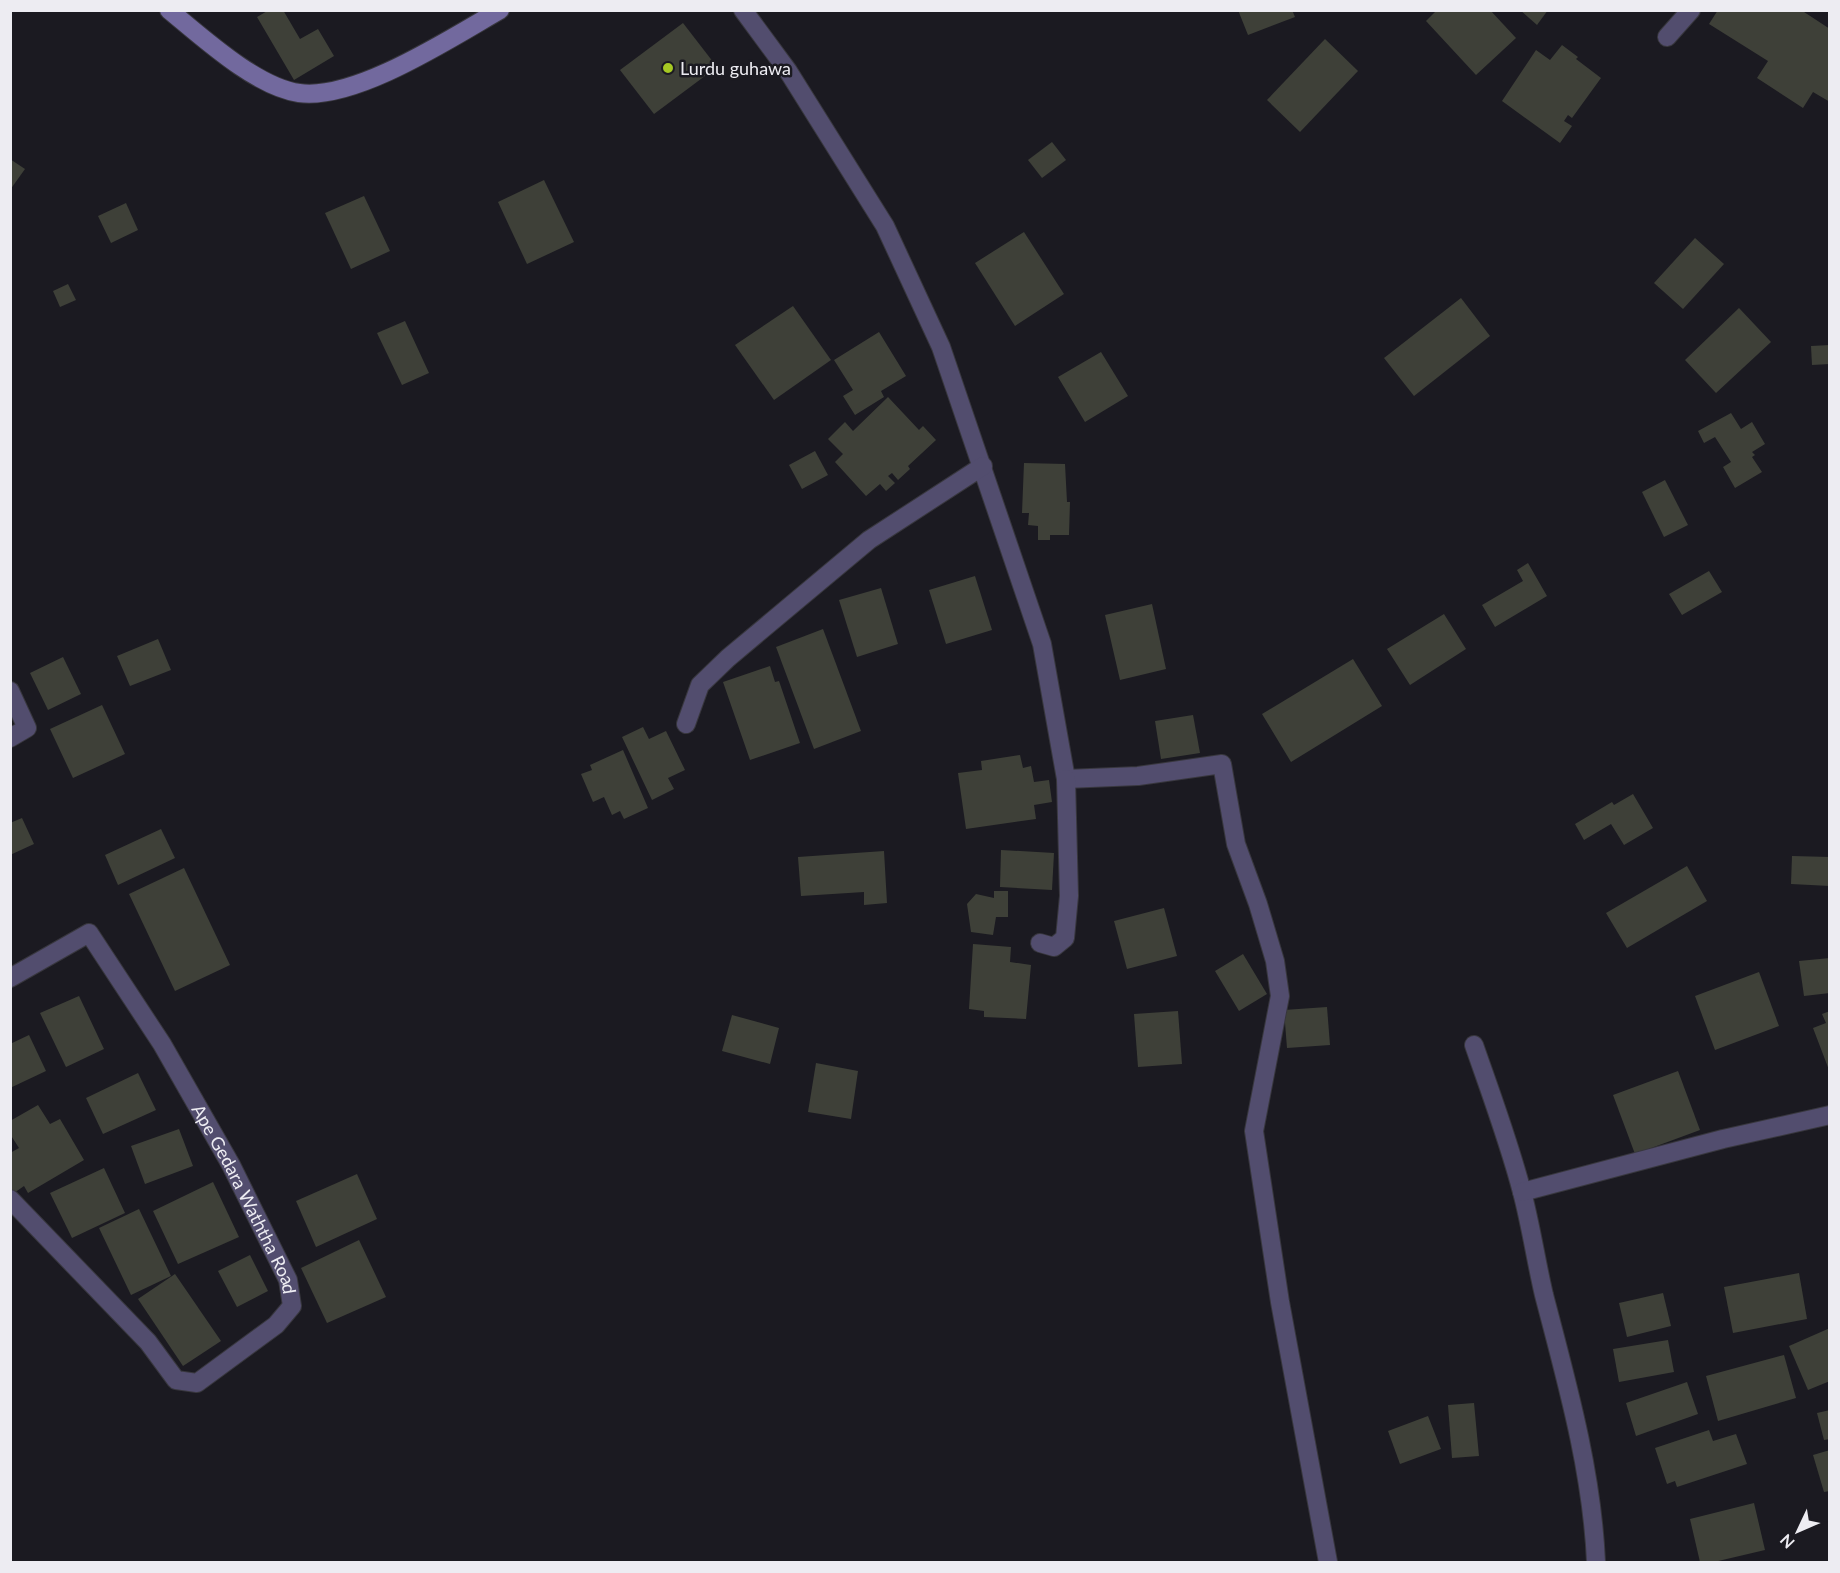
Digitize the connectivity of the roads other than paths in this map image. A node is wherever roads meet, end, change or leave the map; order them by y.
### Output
1 (169, 10) edge
2 (500, 10) edge
3 (743, 10) edge
4 (1691, 10) edge
5 (1668, 37) dead end
6 (983, 466) junction
7 (10, 691) edge
8 (686, 724) dead end
9 (10, 738) edge
10 (1066, 779) junction
11 (1040, 943) dead end
12 (10, 978) edge
13 (1474, 1046) dead end
14 (1830, 1115) edge
15 (1522, 1192) junction
16 (10, 1199) edge
17 (1328, 1563) edge
18 (1596, 1563) edge

1 - 2 street
3 - 6 street
4 - 5 street
6 - 8 street
6 - 10 street
7 - 9 street
10 - 11 street
10 - 17 street
12 - 16 street, Ape Gedara Waththa Road
13 - 15 street
14 - 15 street
15 - 18 street

